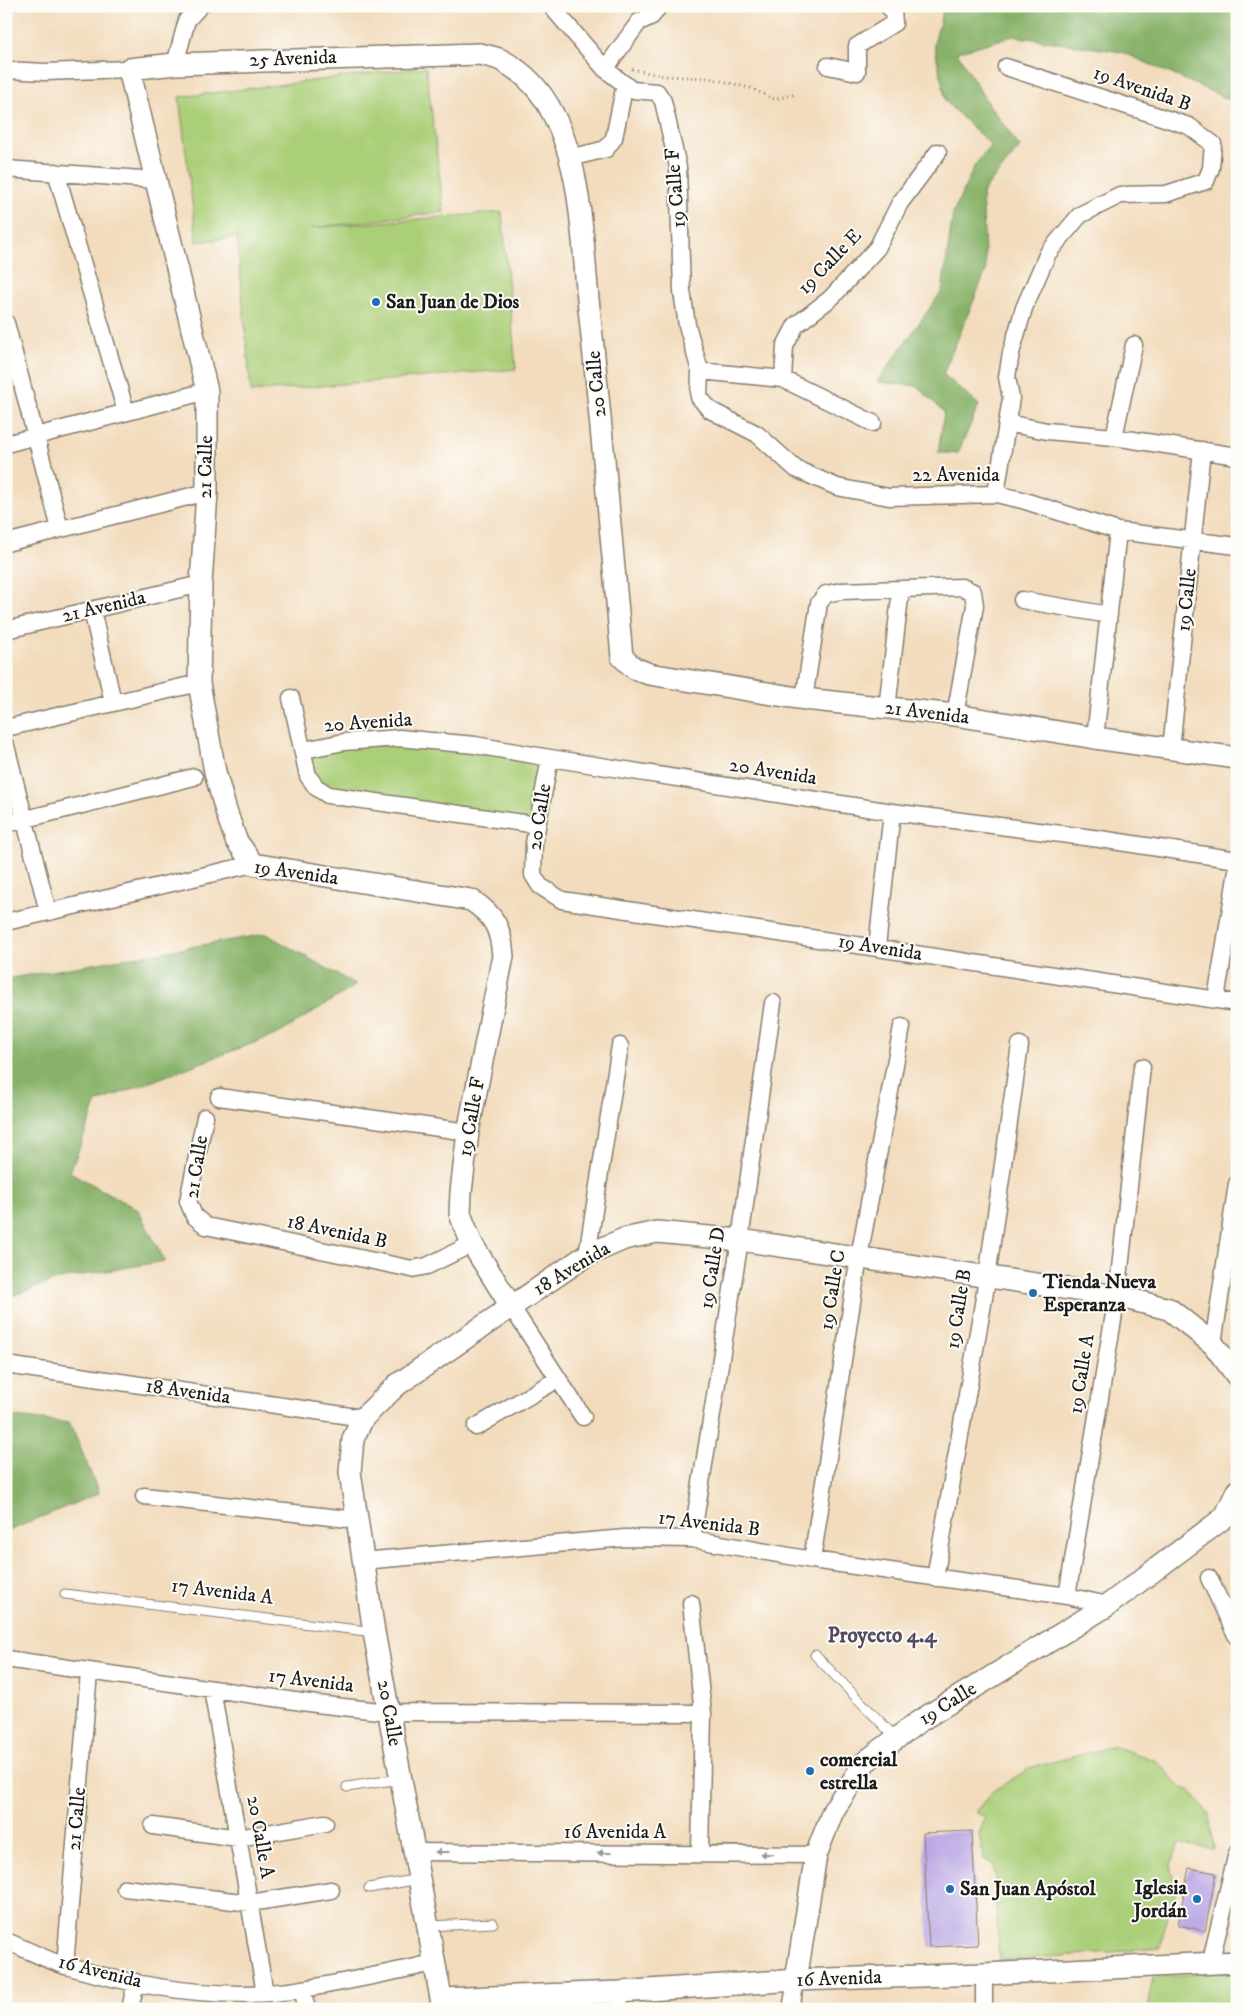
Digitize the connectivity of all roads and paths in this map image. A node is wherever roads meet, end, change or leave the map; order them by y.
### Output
1 (200, 6) edge
2 (551, 6) edge
3 (659, 6) edge
4 (888, 6) edge
5 (174, 64) junction
6 (828, 66) dead end
7 (1006, 67) dead end
8 (605, 68) junction
9 (129, 69) junction
10 (6, 70) edge
11 (625, 84) junction
12 (797, 94) dead end
13 (554, 116) joint
14 (938, 152) dead end
15 (570, 158) junction
16 (6, 169) edge
17 (56, 172) junction
18 (156, 180) junction
19 (6, 322) edge
20 (1134, 345) dead end
21 (700, 370) junction
22 (783, 379) junction
23 (206, 391) junction
24 (698, 397) joint
25 (126, 412) junction
26 (873, 423) dead end
27 (1007, 423) junction
28 (34, 436) junction
29 (1114, 437) junction
30 (6, 444) edge
31 (1202, 450) junction
32 (1237, 456) edge
33 (207, 492) junction
34 (996, 494) junction
35 (60, 529) junction
36 (1118, 531) junction
37 (1193, 540) junction
38 (6, 543) edge
39 (1237, 546) edge
40 (201, 584) junction
41 (901, 589) junction
42 (1022, 600) dead end
43 (92, 610) junction
44 (1109, 615) junction
45 (6, 630) edge
46 (622, 657) joint
47 (199, 683) junction
48 (291, 698) dead end
49 (804, 699) junction
50 (113, 702) junction
51 (887, 708) junction
52 (955, 715) junction
53 (6, 728) edge
54 (1095, 738) junction
55 (6, 746) edge
56 (1171, 749) junction
57 (304, 750) junction
58 (550, 758) junction
59 (1237, 758) edge
60 (194, 777) dead end
61 (892, 812) junction
62 (24, 820) junction
63 (6, 824) edge
64 (537, 825) junction
65 (1237, 860) edge
66 (253, 864) junction
67 (1237, 870) edge
68 (533, 875) joint
69 (48, 912) junction
70 (493, 918) joint
71 (6, 922) edge
72 (877, 947) junction
73 (1216, 999) junction
74 (1237, 1002) edge
75 (773, 1003) dead end
76 (902, 1027) dead end
77 (1020, 1045) dead end
78 (620, 1046) dead end
79 (1142, 1067) dead end
80 (220, 1097) dead end
81 (205, 1117) dead end
82 (468, 1132) junction
83 (1237, 1184) edge
84 (194, 1216) joint
85 (740, 1240) junction
86 (472, 1244) junction
87 (588, 1255) junction
88 (859, 1257) junction
89 (986, 1277) junction
90 (1117, 1296) junction
91 (511, 1306) junction
92 (1213, 1344) junction
93 (6, 1366) edge
94 (1237, 1376) edge
95 (558, 1379) junction
96 (583, 1417) dead end
97 (363, 1418) junction
98 (476, 1426) dead end
99 (1237, 1490) edge
100 (144, 1496) dead end
101 (357, 1520) junction
102 (692, 1539) junction
103 (812, 1560) junction
104 (362, 1561) junction
105 (935, 1578) junction
106 (1208, 1578) dead end
107 (65, 1594) dead end
108 (1067, 1596) junction
109 (691, 1603) dead end
110 (1108, 1605) junction
111 (374, 1632) junction
112 (1237, 1637) edge
113 (815, 1655) dead end
114 (6, 1659) edge
115 (89, 1672) junction
116 (212, 1689) junction
117 (388, 1712) junction
118 (703, 1713) junction
119 (896, 1738) junction
120 (401, 1778) junction
121 (347, 1787) dead end
122 (325, 1823) dead end
123 (153, 1826) dead end
124 (238, 1838) junction
125 (414, 1852) junction
126 (1237, 1852) edge
127 (700, 1853) junction
128 (816, 1855) junction
129 (419, 1878) junction
130 (125, 1888) dead end
131 (368, 1888) dead end
132 (331, 1890) dead end
133 (250, 1903) junction
134 (493, 1923) dead end
135 (428, 1926) junction
136 (6, 1941) edge
137 (1237, 1962) edge
138 (434, 1963) junction
139 (1210, 1964) junction
140 (65, 1966) junction
141 (984, 1974) junction
142 (796, 1980) junction
143 (136, 1982) junction
144 (302, 1989) junction
145 (265, 1993) junction
146 (619, 2000) edge
147 (442, 2004) edge
148 (130, 2009) edge
149 (306, 2009) edge
150 (791, 2009) edge
151 (984, 2009) edge

1 - 5 street
2 - 8 street, 19 Calle F
3 - 8 street
4 - 6 street
5 - 9 street, 25 Avenida
5 - 13 street, 25 Avenida
7 - 27 street, 19 Avenida B
8 - 11 street, 19 Calle F
9 - 10 street, 25 Avenida
9 - 18 street, 21 Calle
11 - 12 path
11 - 15 street
11 - 21 street, 19 Calle F
13 - 15 street, 20 Calle
14 - 22 street, 19 Calle E
15 - 46 street, 20 Calle
16 - 17 street
17 - 18 street
17 - 25 street
18 - 23 street, 21 Calle
19 - 28 street
20 - 29 street
21 - 22 street
21 - 24 street, 19 Calle F
22 - 26 street
23 - 25 street
23 - 33 street, 21 Calle
24 - 34 street, 22 Avenida
25 - 28 street
27 - 29 street
27 - 34 street, 19 Avenida B
28 - 30 street
28 - 35 street
29 - 31 street
31 - 32 street
31 - 37 street, 19 Calle
33 - 35 street
33 - 40 street, 21 Calle
34 - 36 street, 22 Avenida
35 - 38 street
36 - 37 street, 22 Avenida
36 - 44 street
37 - 39 street, 22 Avenida
37 - 56 street, 19 Calle
40 - 43 street, 21 Avenida
40 - 47 street, 21 Calle
41 - 49 street
41 - 51 street
41 - 52 street
42 - 44 street
43 - 45 street, 21 Avenida
43 - 50 street
44 - 54 street
46 - 49 street, 21 Avenida
47 - 50 street
47 - 66 street, 21 Calle
48 - 57 street
49 - 51 street, 21 Avenida
50 - 53 street
51 - 52 street, 21 Avenida
52 - 54 street, 21 Avenida
54 - 56 street, 21 Avenida
55 - 62 street
56 - 59 street, 21 Avenida
57 - 58 street, 20 Avenida
57 - 64 street
58 - 61 street, 20 Avenida
58 - 64 street, 20 Calle
60 - 62 street
61 - 65 street, 20 Avenida
61 - 72 street
62 - 63 street
62 - 69 street
64 - 68 street, 20 Calle
66 - 69 street, 19 Avenida
66 - 70 street, 19 Avenida
67 - 73 street
68 - 72 street, 19 Avenida
69 - 71 street, 19 Avenida
70 - 82 street, 19 Calle F
72 - 73 street, 19 Avenida
73 - 74 street, 19 Avenida
75 - 85 street, 19 Calle D
76 - 88 street, 19 Calle C
77 - 89 street, 19 Calle B
78 - 87 street
79 - 90 street, 19 Calle A
80 - 82 street
81 - 84 street, 21 Calle
82 - 86 street, 19 Calle F
83 - 92 street
84 - 86 street, 18 Avenida B
85 - 87 street, 18 Avenida
85 - 88 street, 18 Avenida
85 - 102 street, 19 Calle D
86 - 91 street, 19 Calle F
87 - 91 street, 18 Avenida
88 - 89 street, 18 Avenida
88 - 103 street, 19 Calle C
89 - 90 street, 18 Avenida
89 - 105 street, 19 Calle B
90 - 92 street, 18 Avenida
90 - 108 street, 19 Calle A
91 - 95 street
91 - 97 street, 18 Avenida
92 - 94 street, 18 Avenida
93 - 97 street, 18 Avenida
95 - 96 street
95 - 98 street
97 - 101 street, 20 Calle
99 - 110 street, 19 Calle
100 - 101 street
101 - 104 street, 20 Calle
102 - 103 street, 17 Avenida B
102 - 104 street, 17 Avenida B
103 - 105 street, 17 Avenida B
104 - 111 street, 20 Calle
105 - 108 street, 17 Avenida B
106 - 112 street
107 - 111 lane, 17 Avenida A
108 - 110 street
109 - 118 street
110 - 119 street, 19 Calle
111 - 117 street, 20 Calle
113 - 119 lane
114 - 115 street, 17 Avenida
115 - 116 street, 17 Avenida
115 - 140 street, 21 Calle
116 - 117 street, 17 Avenida
116 - 124 street, 20 Calle A
117 - 118 street, 17 Avenida
117 - 120 street, 20 Calle
118 - 127 street
119 - 128 street, 19 Calle
120 - 121 lane
120 - 125 street, 20 Calle
122 - 124 street
123 - 124 street
124 - 133 street, 20 Calle A
127 -> 125 street, 16 Avenida A
125 - 129 street, 20 Calle
126 - 139 street
128 -> 127 street, 16 Avenida A
128 - 142 street, 19 Calle
129 - 131 lane
129 - 135 street, 20 Calle
130 - 133 street
132 - 133 street
133 - 145 street, 20 Calle A
134 - 135 lane
135 - 138 street, 20 Calle
136 - 140 street, 16 Avenida
137 - 139 street, 16 Avenida
138 - 144 street, 16 Avenida
138 - 147 street, 20 Calle
139 - 141 street, 16 Avenida
140 - 143 street, 16 Avenida
141 - 142 street, 16 Avenida
141 - 151 street
142 - 146 street, 16 Avenida
142 - 150 street, 19 Calle
143 - 145 street, 16 Avenida
143 - 148 street
144 - 145 street, 16 Avenida
144 - 149 street
146 - 147 street, 16 Avenida

